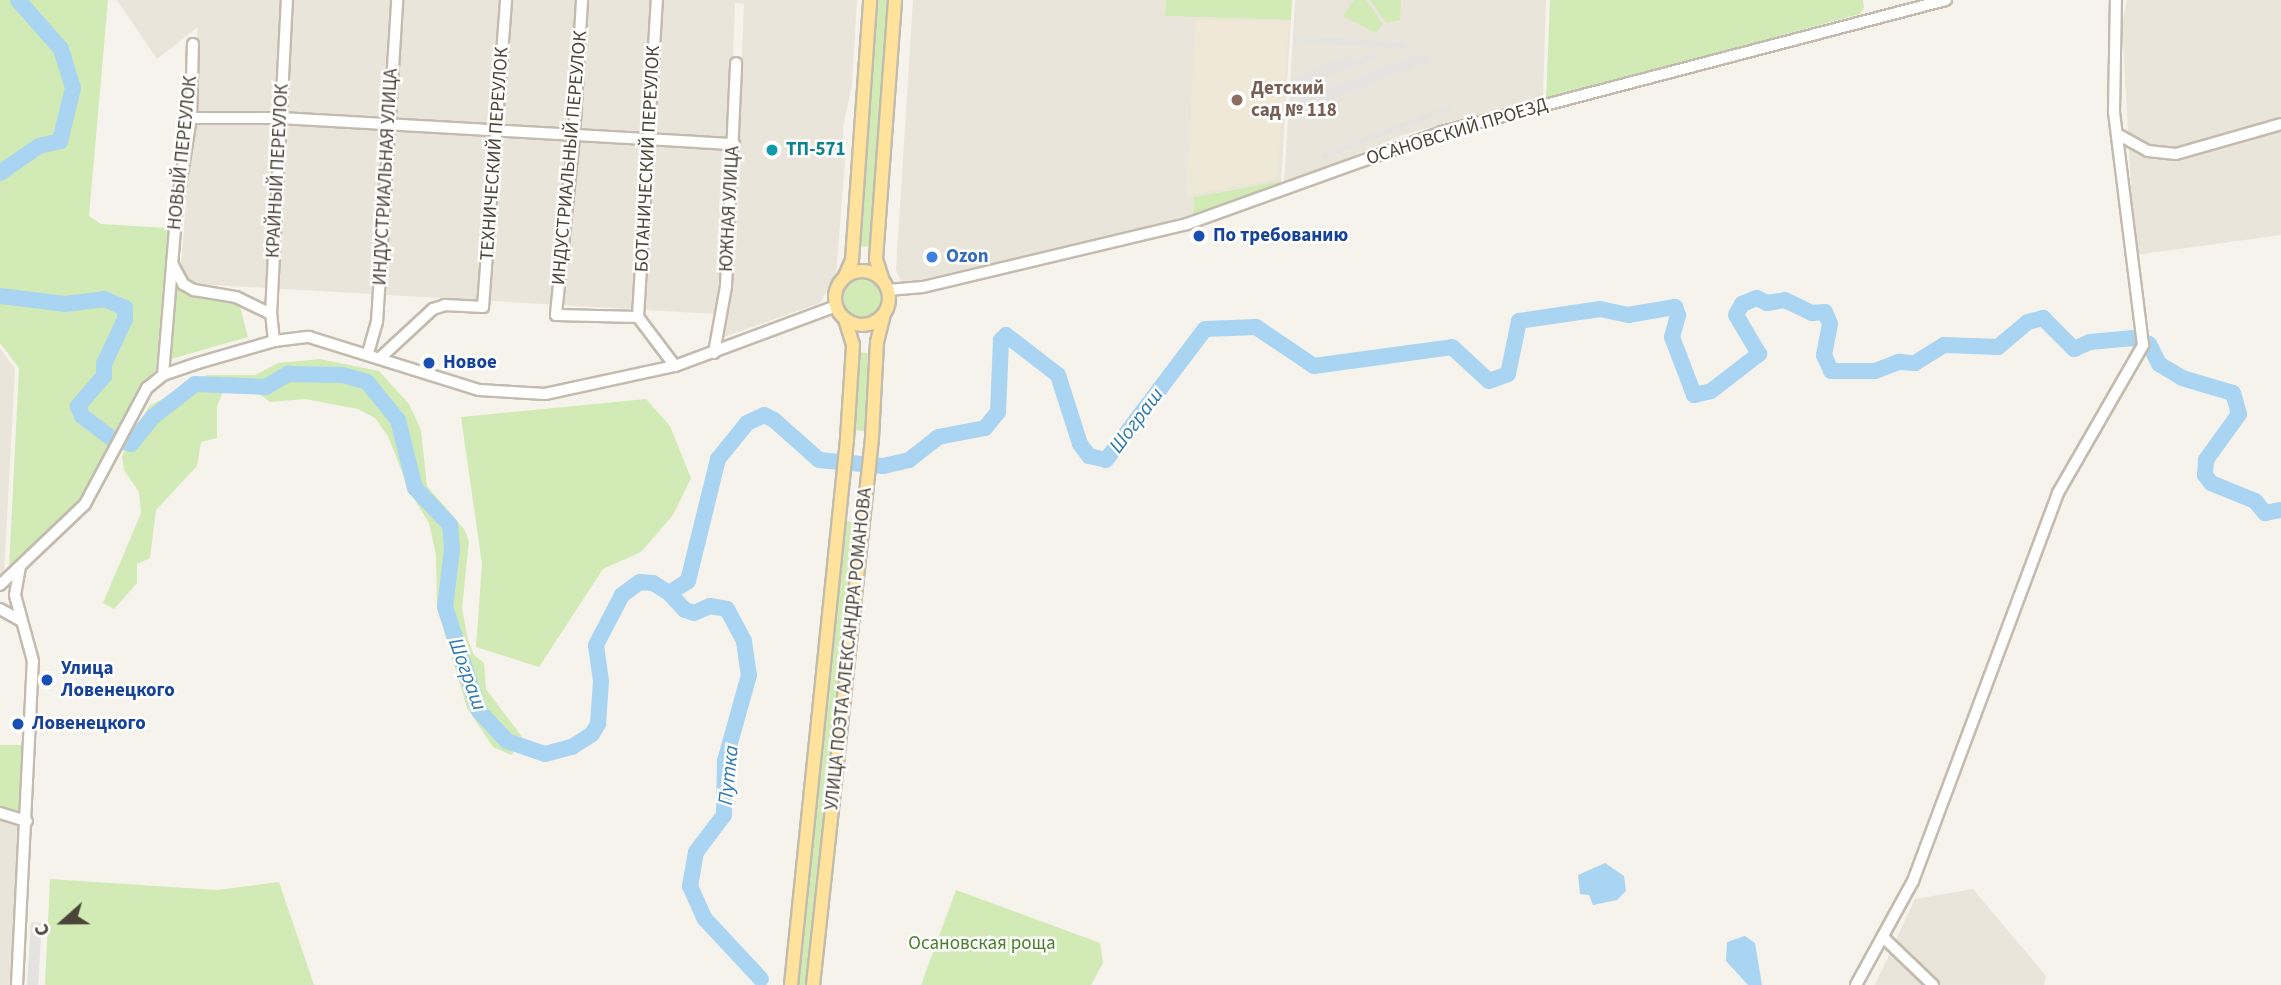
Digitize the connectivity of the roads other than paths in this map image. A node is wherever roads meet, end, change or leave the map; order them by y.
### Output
1 (287, 0) edge
2 (397, 0) edge
3 (506, 0) edge
4 (582, 0) edge
5 (657, 0) edge
6 (870, 0) edge
7 (895, 0) edge
8 (1946, 0) edge
9 (2116, 0) edge
10 (193, 44) dead end
11 (736, 63) dead end
12 (191, 118) junction
13 (280, 118) junction
14 (2281, 124) edge
15 (388, 125) junction
16 (498, 134) junction
17 (2119, 135) junction
18 (574, 137) junction
19 (649, 139) junction
20 (734, 144) junction
21 (172, 262) junction
22 (845, 276) junction
23 (886, 286) junction
24 (836, 306) junction
25 (271, 314) junction
26 (884, 314) junction
27 (638, 317) junction
28 (845, 319) junction
29 (274, 341) junction
30 (368, 353) junction
31 (714, 353) junction
32 (380, 358) junction
33 (675, 366) junction
34 (163, 375) junction
35 (20, 568) junction
36 (0, 584) edge
37 (0, 609) edge
38 (23, 621) junction
39 (0, 813) edge
40 (27, 821) junction
41 (1884, 938) junction
42 (17, 985) edge
43 (791, 985) edge
44 (813, 985) edge
45 (1856, 985) edge
46 (1933, 985) edge

1 - 13 street, КРАЙНЫЙ ПЕРЕУЛОК
2 - 15 street, ИНДУСТРИАЛЬНАЯ УЛИЦА
3 - 16 street, ТЕХНИЧЕСКИЙ ПЕРЕУЛОК
4 - 18 street, ИНДУСТРИАЛЬНЫЙ ПЕРЕУЛОК
5 - 19 street, БОТАНИЧЕСКИЙ ПЕРЕУЛОК
6 - 22 main road
7 - 23 main road
8 - 23 street, ОСАНОВСКИЙ ПРОЕЗД
9 - 17 street
10 - 12 street, НОВЫЙ ПЕРЕУЛОК
11 - 20 street, ЮЖНАЯ УЛИЦА
12 - 13 street
12 - 21 street, НОВЫЙ ПЕРЕУЛОК
13 - 15 street
13 - 25 street, КРАЙНЫЙ ПЕРЕУЛОК
14 - 17 street
15 - 16 street
15 - 30 street, ИНДУСТРИАЛЬНАЯ УЛИЦА
16 - 18 street
16 - 32 street, ТЕХНИЧЕСКИЙ ПЕРЕУЛОК
17 - 41 street
18 - 19 street
18 - 27 street, ИНДУСТРИАЛЬНЫЙ ПЕРЕУЛОК
19 - 20 street
19 - 27 street, БОТАНИЧЕСКИЙ ПЕРЕУЛОК
20 - 31 street, ЮЖНАЯ УЛИЦА
21 - 25 street
21 - 34 street, НОВЫЙ ПЕРЕУЛОК
22 - 23 main road
22 - 24 main road
23 - 26 main road
24 - 28 main road
24 - 31 street
25 - 29 street, КРАЙНЫЙ ПЕРЕУЛОК
26 - 28 main road
26 - 44 main road, УЛИЦА ПОЭТА АЛЕКСАНДРА РОМАНОВА
27 - 33 street
28 - 43 main road, УЛИЦА ПОЭТА АЛЕКСАНДРА РОМАНОВА
29 - 30 street
29 - 34 street
30 - 32 street
31 - 33 street
32 - 33 street
34 - 35 street
35 - 36 street
35 - 38 street
37 - 38 street
38 - 40 street
39 - 40 street
40 - 42 street
41 - 45 street
41 - 46 street

